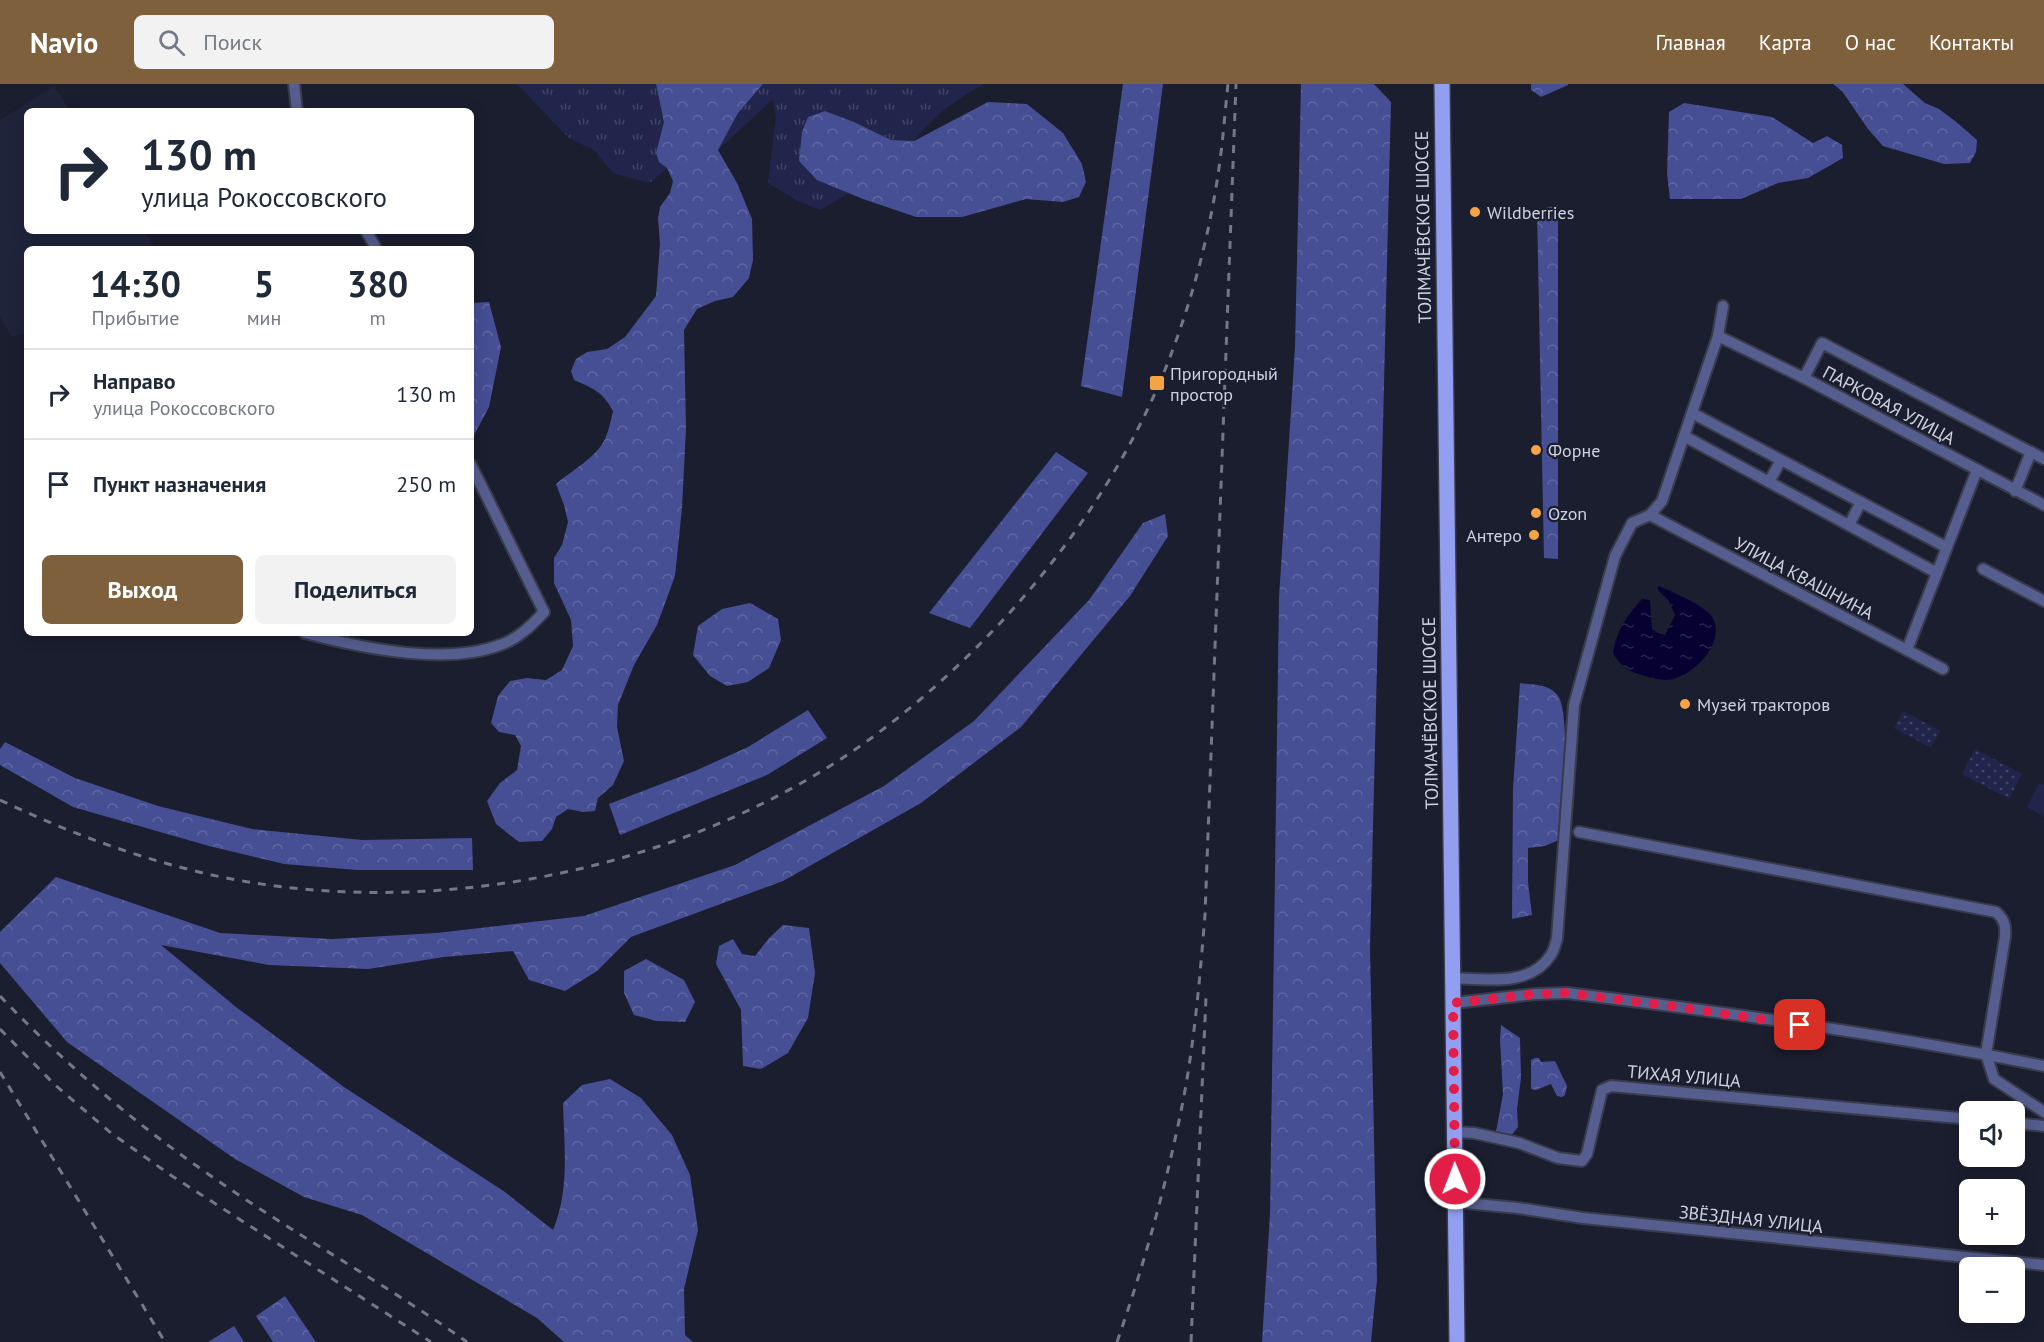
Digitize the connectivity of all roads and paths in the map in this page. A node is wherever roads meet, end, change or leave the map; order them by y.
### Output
1 (294, 84) edge
2 (1442, 84) edge
3 (297, 108) edge
4 (1723, 306) dead end
5 (1718, 336) junction
6 (1804, 378) junction
7 (1692, 413) junction
8 (1684, 436) junction
9 (2031, 452) junction
10 (2044, 459) edge
11 (1781, 460) junction
12 (1977, 470) junction
13 (474, 471) edge
14 (1770, 482) junction
15 (2015, 491) junction
16 (1861, 502) junction
17 (2044, 505) edge
18 (1650, 515) junction
19 (1849, 525) junction
20 (1946, 548) junction
21 (1983, 569) dead end
22 (1937, 573) junction
23 (2044, 601) edge
24 (316, 636) edge
25 (1907, 650) junction
26 (1943, 669) dead end
27 (1579, 832) dead end
28 (1453, 978) junction
29 (1453, 1003) junction
30 (1986, 1054) junction
31 (2044, 1066) edge
32 (2044, 1112) edge
33 (1959, 1118) edge
34 (2025, 1125) edge
35 (2044, 1126) edge
36 (1454, 1132) junction
37 (1455, 1202) junction
38 (2044, 1264) edge
39 (1457, 1342) edge

1 - 3 street
2 - 28 main road, ТОЛМАЧЁВСКОЕ ШОССЕ
4 - 5 street
5 - 6 street, ПАРКОВАЯ УЛИЦА
5 - 7 street
6 - 9 street
6 - 12 street, ПАРКОВАЯ УЛИЦА
7 - 8 street
7 - 11 street
8 - 14 street
8 - 18 street
9 - 10 street
9 - 15 street
11 - 14 street
11 - 16 street
12 - 15 street, ПАРКОВАЯ УЛИЦА
12 - 20 street
13 - 24 street
14 - 19 street
15 - 17 street, ПАРКОВАЯ УЛИЦА
16 - 19 street
16 - 20 street
18 - 25 street, УЛИЦА КВАШНИНА
18 - 28 street
19 - 22 street
20 - 22 street
21 - 23 street
22 - 25 street
25 - 26 street, УЛИЦА КВАШНИНА
27 - 30 street
28 - 29 main road, ТОЛМАЧЁВСКОЕ ШОССЕ
29 - 30 street
29 - 36 main road, ТОЛМАЧЁВСКОЕ ШОССЕ
30 - 31 street
30 - 32 street
33 - 36 street, ТИХАЯ УЛИЦА
34 - 35 street
36 - 37 main road, ТОЛМАЧЁВСКОЕ ШОССЕ
37 - 38 street, ЗВЁЗДНАЯ УЛИЦА
37 - 39 main road, ТОЛМАЧЁВСКОЕ ШОССЕ

